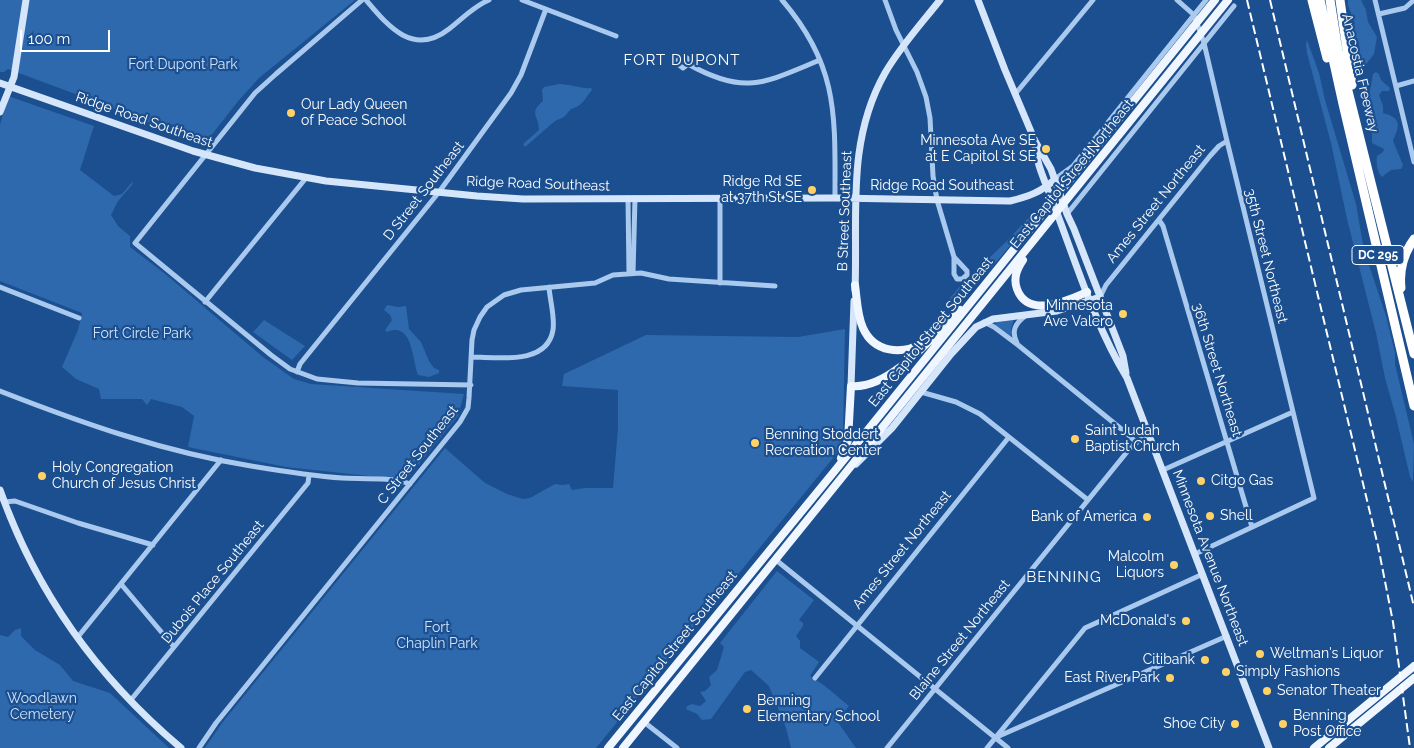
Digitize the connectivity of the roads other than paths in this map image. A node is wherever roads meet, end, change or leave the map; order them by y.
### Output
1 (26, 0) edge
2 (362, 0) edge
3 (366, 0) edge
4 (489, 0) edge
5 (522, 0) edge
6 (782, 0) edge
7 (885, 0) edge
8 (940, 0) edge
9 (979, 0) edge
10 (1093, 0) edge
11 (1177, 0) edge
12 (1206, 0) edge
13 (1215, 0) edge
14 (1312, 0) edge
15 (1320, 0) edge
16 (1330, 0) edge
17 (1340, 0) edge
18 (1375, 0) edge
19 (1414, 0) edge
20 (1231, 3) edge
21 (546, 9) junction
22 (1378, 14) junction
23 (1195, 17) junction
24 (616, 36) dead end
25 (1204, 41) junction
26 (904, 46) junction
27 (820, 60) junction
28 (688, 64) dead end
29 (1414, 81) edge
30 (0, 83) edge
31 (10, 86) junction
32 (1396, 86) junction
33 (1016, 92) junction
34 (1343, 104) junction
35 (0, 112) edge
36 (1035, 141) junction
37 (1226, 141) junction
38 (1364, 151) junction
39 (206, 154) junction
40 (1414, 162) edge
41 (306, 178) junction
42 (1055, 179) junction
43 (1047, 187) junction
44 (439, 192) junction
45 (632, 198) junction
46 (720, 198) junction
47 (835, 198) junction
48 (856, 198) junction
49 (937, 200) junction
50 (1066, 213) junction
51 (1159, 220) junction
52 (1048, 222) junction
53 (1414, 239) edge
54 (954, 257) dead end
55 (631, 274) junction
56 (992, 276) junction
57 (720, 283) junction
58 (855, 285) junction
59 (1106, 285) junction
60 (775, 286) dead end
61 (0, 287) edge
62 (549, 287) junction
63 (1097, 288) junction
64 (1086, 292) junction
65 (1100, 297) junction
66 (1089, 301) junction
67 (205, 302) junction
68 (1025, 315) junction
69 (78, 318) dead end
70 (984, 322) junction
71 (1407, 322) junction
72 (935, 334) junction
73 (1018, 345) junction
74 (1414, 354) edge
75 (471, 357) junction
76 (297, 372) junction
77 (1127, 378) junction
78 (471, 385) junction
79 (850, 386) junction
80 (0, 391) edge
81 (921, 392) junction
82 (1414, 406) edge
83 (1293, 412) junction
84 (1149, 436) junction
85 (1009, 437) junction
86 (1226, 441) junction
87 (1136, 442) junction
88 (221, 460) junction
89 (1163, 470) junction
90 (833, 473) junction
91 (309, 475) junction
92 (840, 479) junction
93 (410, 484) junction
94 (0, 490) edge
95 (1088, 500) junction
96 (4, 502) junction
97 (1252, 527) junction
98 (153, 545) junction
99 (1195, 554) junction
100 (776, 560) junction
101 (1203, 574) junction
102 (121, 584) junction
103 (857, 625) junction
104 (1227, 636) junction
105 (77, 638) junction
106 (174, 647) junction
107 (1414, 666) edge
108 (814, 678) dead end
109 (1414, 678) edge
110 (935, 688) junction
111 (130, 702) junction
112 (644, 722) junction
113 (996, 738) junction
114 (181, 748) edge
115 (199, 748) edge
116 (608, 748) edge
117 (623, 748) edge
118 (677, 748) edge
119 (887, 748) edge
120 (987, 748) edge
121 (1008, 748) edge
122 (1269, 748) edge
123 (1314, 748) edge
124 (1329, 748) edge

1 - 31 main road
2 - 39 street
3 - 4 street
5 - 21 street
6 - 27 street
7 - 26 street
8 - 26 main road, B Street Southeast
9 - 33 main road
10 - 33 street
11 - 23 street
12 - 23 street
13 - 56 main road, East Capitol Street Southeast
14 - 34 highway, Anacostia Freeway / DC 295
15 - 34 highway
16 - 38 highway, Anacostia Freeway / DC 295
17 - 38 highway
18 - 22 street
19 - 22 street
20 - 25 street, East Capitol Street Northeast
20 - 52 main road, East Capitol Street Northeast
21 - 24 street
21 - 44 street, D Street Southeast
22 - 32 street
23 - 25 street, 35th Street Northeast
23 - 42 street
25 - 37 street, 35th Street Northeast
25 - 50 street, East Capitol Street Northeast
26 - 48 main road, B Street Southeast
26 - 49 street
27 - 28 street
27 - 47 street
29 - 32 street
30 - 31 main road, Ridge Road Southeast
31 - 35 main road
31 - 39 main road, Ridge Road Southeast
32 - 40 street
33 - 36 main road
34 - 82 highway, DC 295
36 - 42 main road, Minnesota Avenue Northeast
36 - 43 main road, Minnesota Avenue Northeast
37 - 51 street, Ames Street Northeast
37 - 83 street, 35th Street Northeast
38 - 71 highway, DC 295
39 - 41 main road, Ridge Road Southeast
39 - 67 street
41 - 44 main road, Ridge Road Southeast
41 - 67 street
42 - 43 main road, Ridge Road Southeast
42 - 50 main road, Minnesota Avenue Northeast
43 - 49 main road, Ridge Road Southeast
43 - 64 main road, Minnesota Avenue Northeast
44 - 45 main road, Ridge Road Southeast
44 - 76 street, D Street Southeast
45 - 46 main road, Ridge Road Southeast
45 - 55 street
46 - 47 main road, Ridge Road Southeast
46 - 57 street
47 - 48 main road, Ridge Road Southeast
48 - 49 main road, Ridge Road Southeast
48 - 58 main road, B Street Southeast
49 - 54 street
50 - 63 main road, Minnesota Avenue Northeast
51 - 59 street, Ames Street Northeast
51 - 86 street, 36th Street Northeast
52 - 64 main road
52 - 92 main road, East Capitol Street Northeast
53 - 71 highway
55 - 57 street, C Street Southeast
55 - 62 street, C Street Southeast
56 - 72 main road
56 - 90 main road, East Capitol Street Southeast
57 - 60 street, C Street Southeast
58 - 72 main road
58 - 79 main road, B Street Southeast
59 - 63 street
59 - 65 street, Ames Street Northeast
61 - 69 street
62 - 75 street, C Street Southeast
62 - 75 street
63 - 64 main road
63 - 65 main road, Minnesota Avenue Northeast
64 - 66 main road, Minnesota Avenue Northeast
65 - 66 main road
65 - 77 main road, Minnesota Avenue Northeast
66 - 68 main road, East Capitol Street Northeast
66 - 77 main road, Minnesota Avenue Northeast
67 - 76 street
68 - 70 main road, East Capitol Street Northeast
68 - 73 street
70 - 73 street
70 - 81 main road, East Capitol Street Northeast
71 - 74 highway, DC 295
72 - 79 main road
73 - 87 street
75 - 78 street, C Street Southeast
76 - 78 street
77 - 84 main road, Minnesota Avenue Northeast
78 - 93 street, C Street Southeast
79 - 90 main road
80 - 88 street
81 - 85 street
81 - 92 main road, East Capitol Street Northeast
83 - 86 street
83 - 97 street, 35th Street Northeast
84 - 87 street, Blaine Street Northeast
84 - 89 main road, Minnesota Avenue Northeast
85 - 95 street
85 - 103 street, Ames Street Northeast
86 - 89 street
86 - 97 street, 36th Street Northeast
87 - 95 street, Blaine Street Northeast
88 - 91 street
88 - 98 street
89 - 99 main road, Minnesota Avenue Northeast
90 - 116 main road, East Capitol Street Southeast
91 - 93 street
91 - 106 street, Dubois Place Southeast
92 - 100 main road, East Capitol Street Northeast
93 - 115 street, C Street Southeast
94 - 96 main road
95 - 110 street, Blaine Street Northeast
96 - 98 street
96 - 105 main road
97 - 99 street
98 - 102 street
99 - 101 main road, Minnesota Avenue Northeast
100 - 103 street
100 - 112 main road, East Capitol Street Northeast
101 - 104 main road, Minnesota Avenue Northeast
101 - 113 street
102 - 105 street
102 - 106 street
103 - 108 street, Ames Street Northeast
103 - 110 street
104 - 113 street
104 - 122 main road, Minnesota Avenue Northeast
105 - 111 main road
106 - 111 street, Dubois Place Southeast
107 - 123 main road
109 - 124 main road
110 - 113 street
110 - 119 street, Blaine Street Northeast
111 - 114 main road
112 - 117 main road, East Capitol Street Northeast
112 - 118 street
113 - 120 street
113 - 121 street

